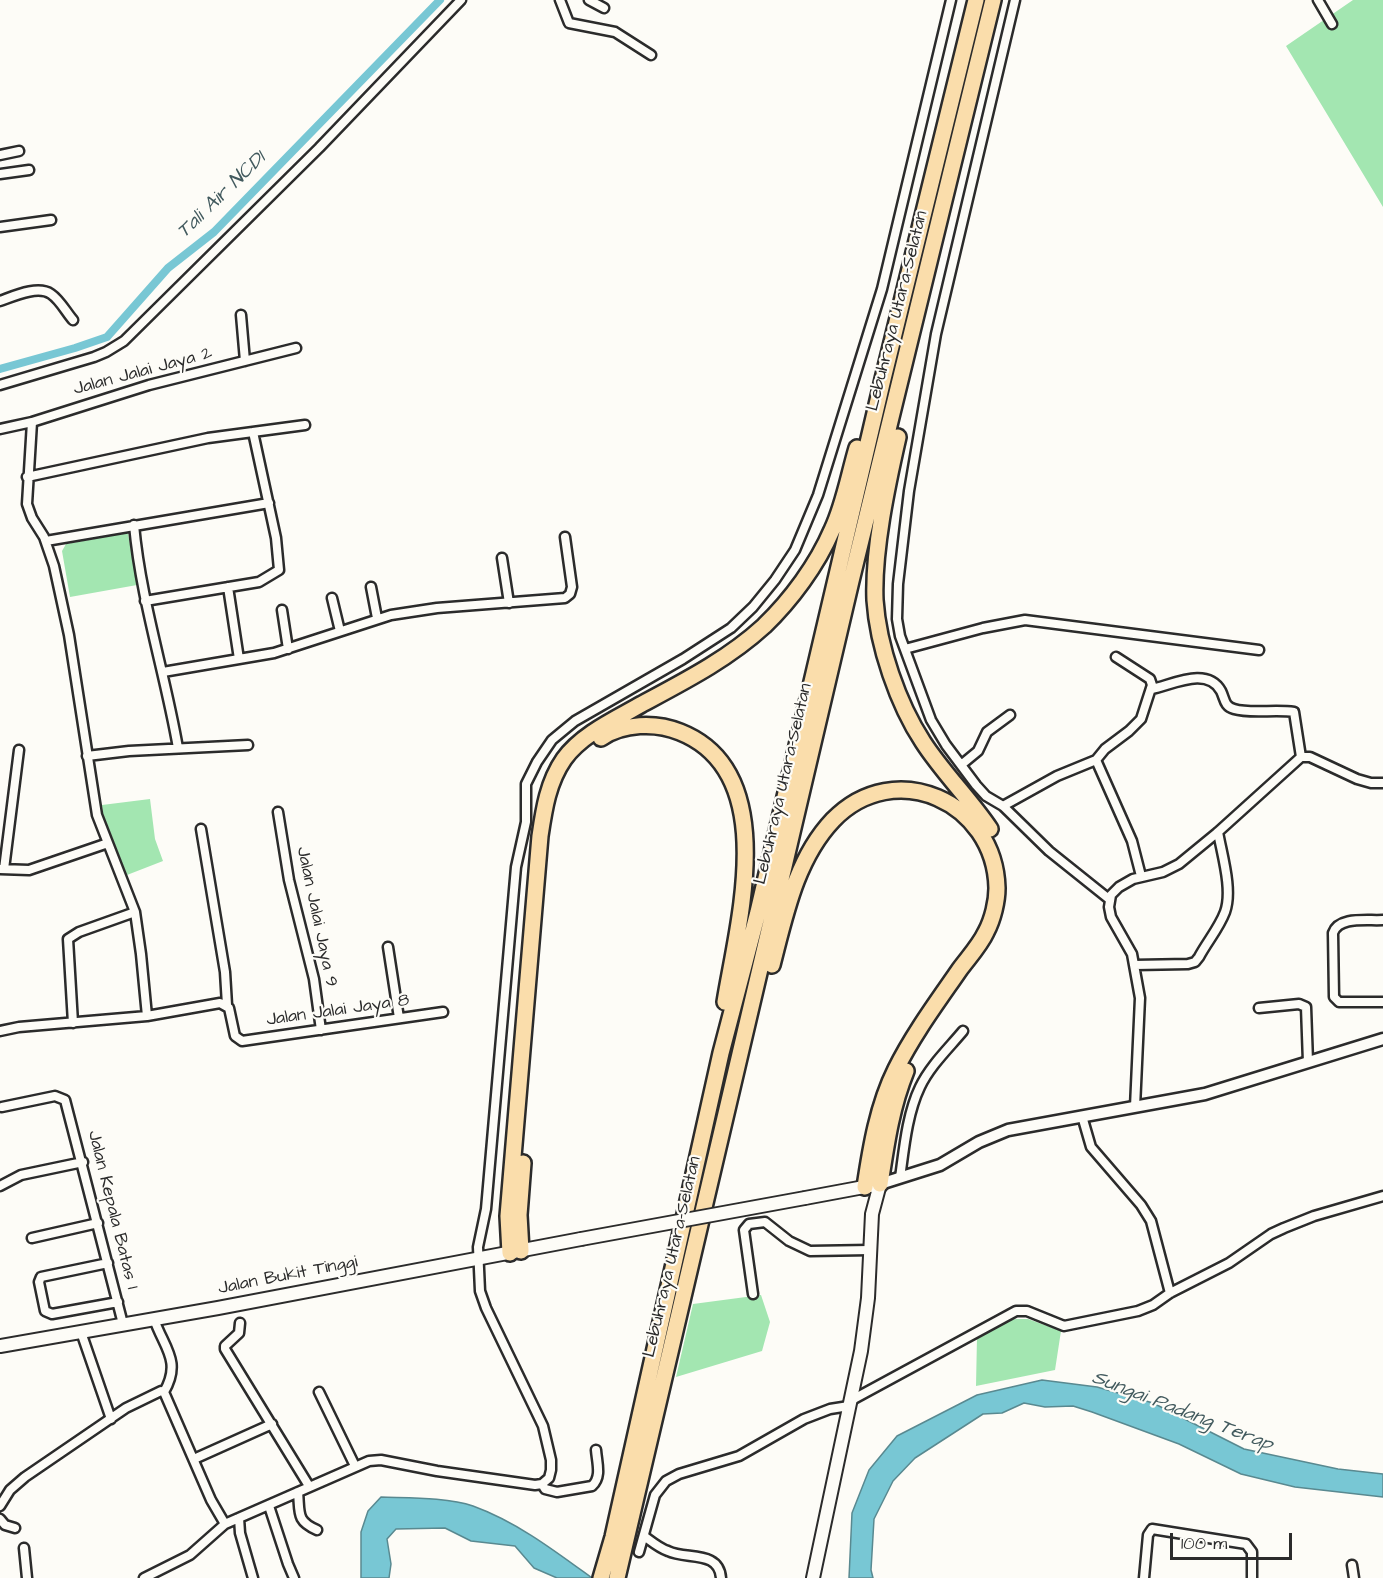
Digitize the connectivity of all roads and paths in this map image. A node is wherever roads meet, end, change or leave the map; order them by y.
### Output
1 (461, 0) edge
2 (560, 0) edge
3 (589, 0) edge
4 (951, 0) edge
5 (976, 0) edge
6 (993, 0) edge
7 (1015, 0) edge
8 (1318, 0) edge
9 (604, 8) dead end
10 (1332, 24) dead end
11 (651, 55) dead end
12 (19, 151) dead end
13 (0, 155) edge
14 (29, 170) dead end
15 (0, 174) edge
16 (51, 220) dead end
17 (0, 227) edge
18 (0, 301) edge
19 (241, 315) dead end
20 (73, 320) dead end
21 (296, 348) dead end
22 (245, 362) junction
23 (883, 379) junction
24 (0, 385) edge
25 (898, 396) junction
26 (32, 422) junction
27 (305, 425) dead end
28 (0, 429) edge
29 (253, 432) junction
30 (27, 477) junction
31 (268, 503) junction
32 (134, 525) junction
33 (565, 537) dead end
34 (46, 541) junction
35 (502, 558) dead end
36 (228, 587) junction
37 (371, 587) dead end
38 (332, 598) dead end
39 (145, 601) junction
40 (509, 603) junction
41 (282, 610) dead end
42 (377, 618) junction
43 (340, 631) junction
44 (288, 649) junction
45 (905, 649) junction
46 (1259, 650) dead end
47 (1116, 657) dead end
48 (239, 659) junction
49 (163, 672) junction
50 (1152, 689) junction
51 (1010, 715) dead end
52 (248, 745) dead end
53 (178, 748) junction
54 (19, 750) dead end
55 (87, 756) junction
56 (1301, 757) junction
57 (1096, 760) junction
58 (961, 765) junction
59 (1383, 783) edge
60 (1003, 806) junction
61 (278, 812) dead end
62 (201, 829) dead end
63 (1218, 832) junction
64 (108, 843) junction
65 (2, 869) edge
66 (1141, 876) junction
67 (1109, 898) junction
68 (135, 912) junction
69 (1383, 920) edge
70 (388, 947) dead end
71 (1135, 965) junction
72 (1383, 1002) edge
73 (227, 1005) junction
74 (1259, 1008) dead end
75 (443, 1012) dead end
76 (147, 1016) junction
77 (399, 1018) junction
78 (72, 1023) junction
79 (321, 1030) junction
80 (963, 1031) dead end
81 (0, 1032) edge
82 (1383, 1040) edge
83 (721, 1053) junction
84 (1308, 1062) junction
85 (3, 1107) dead end
86 (1135, 1107) junction
87 (1082, 1116) junction
88 (722, 1134) junction
89 (83, 1162) junction
90 (900, 1178) junction
91 (880, 1184) junction
92 (0, 1186) edge
93 (865, 1187) junction
94 (1383, 1196) edge
95 (872, 1214) junction
96 (98, 1223) junction
97 (32, 1238) dead end
98 (870, 1250) junction
99 (515, 1252) junction
100 (478, 1259) junction
101 (108, 1263) junction
102 (1170, 1293) junction
103 (753, 1294) dead end
104 (118, 1302) junction
105 (154, 1319) junction
106 (240, 1323) dead end
107 (123, 1324) junction
108 (81, 1332) junction
109 (0, 1346) edge
110 (164, 1392) junction
111 (319, 1392) dead end
112 (850, 1404) junction
113 (111, 1419) junction
114 (272, 1424) junction
115 (596, 1450) dead end
116 (194, 1459) junction
117 (355, 1466) junction
118 (542, 1484) junction
119 (309, 1486) junction
120 (298, 1492) junction
121 (0, 1506) edge
122 (269, 1506) junction
123 (239, 1518) junction
124 (0, 1519) edge
125 (225, 1524) junction
126 (15, 1528) dead end
127 (317, 1530) dead end
128 (644, 1536) junction
129 (620, 1538) junction
130 (24, 1548) dead end
131 (639, 1552) dead end
132 (1352, 1565) dead end
133 (27, 1578) edge
134 (144, 1578) edge
135 (253, 1578) edge
136 (294, 1578) edge
137 (601, 1578) edge
138 (617, 1578) edge
139 (721, 1578) edge
140 (813, 1578) edge
141 (1144, 1578) edge
142 (1252, 1578) edge
143 (1354, 1578) edge

1 - 24 street
2 - 11 street
3 - 9 street
4 - 100 street
5 - 23 highway, Lebuhraya Utara–Selatan
6 - 25 highway, Lebuhraya Utara–Selatan
7 - 45 street
8 - 10 street
12 - 13 street
14 - 15 street
16 - 17 street
18 - 20 street
19 - 22 street
21 - 22 street, Jalan Jalai Jaya 2
22 - 26 street, Jalan Jalai Jaya 2
23 - 83 highway, Lebuhraya Utara–Selatan
23 - 99 highway
25 - 88 highway, Lebuhraya Utara–Selatan
25 - 91 highway
26 - 28 street, Jalan Jalai Jaya 2
26 - 30 street
27 - 29 street
29 - 30 street
29 - 31 street
30 - 34 street
31 - 32 street
31 - 36 street
32 - 34 street
32 - 39 street
33 - 40 street
34 - 55 street
35 - 40 street
36 - 39 street
36 - 48 street
37 - 42 street
38 - 43 street
39 - 49 street
40 - 42 street
41 - 44 street
42 - 43 street
43 - 44 street
44 - 48 street
45 - 46 street
45 - 58 street
47 - 50 street
48 - 49 street
49 - 53 street
50 - 56 street
50 - 57 street
51 - 58 street
52 - 53 street
53 - 55 street
54 - 65 street
55 - 64 street
56 - 59 street
56 - 63 street
57 - 60 street
57 - 66 street
58 - 60 street
60 - 67 street
61 - 79 street, Jalan Jalai Jaya 9
62 - 73 street
63 - 66 street
63 - 71 street
64 - 65 street
64 - 68 street
66 - 67 street
67 - 71 street
68 - 76 street
68 - 78 street
69 - 72 street
70 - 77 street
71 - 86 street
73 - 76 street
73 - 79 street, Jalan Jalai Jaya 8
74 - 84 street
75 - 77 street, Jalan Jalai Jaya 8
76 - 78 street
77 - 79 street, Jalan Jalai Jaya 8
78 - 81 street
80 - 90 street
82 - 84 street
83 - 99 highway
83 - 129 highway, Lebuhraya Utara–Selatan
84 - 86 street
85 - 89 street, Jalan Kepala Batas 1
86 - 87 street
87 - 90 street
87 - 102 street
88 - 93 highway
88 - 129 highway, Lebuhraya Utara–Selatan
89 - 92 street
89 - 96 street, Jalan Kepala Batas 1
90 - 91 street
91 - 93 main road, Jalan Bukit Tinggi
91 - 95 main road
93 - 95 main road
93 - 99 main road, Jalan Bukit Tinggi, bridge
94 - 102 street
95 - 98 main road
96 - 97 street
96 - 101 street, Jalan Kepala Batas 1
98 - 103 street
98 - 112 main road
99 - 100 main road, Jalan Bukit Tinggi
100 - 105 main road, Jalan Bukit Tinggi
100 - 118 street
101 - 104 street, Jalan Kepala Batas 1
101 - 104 street
102 - 112 street
104 - 107 street, Jalan Kepala Batas 1
105 - 107 main road, Jalan Bukit Tinggi
105 - 110 street
106 - 114 street
107 - 108 main road, Jalan Bukit Tinggi
108 - 109 main road, Jalan Bukit Tinggi
108 - 113 street
110 - 113 street
110 - 116 street
111 - 117 street
112 - 128 street
112 - 140 main road
113 - 121 street
114 - 116 street
114 - 119 street
115 - 118 street
116 - 125 street
117 - 118 street
117 - 119 street
119 - 120 street
120 - 122 street
120 - 127 street
122 - 123 street
122 - 136 street
123 - 125 street
123 - 135 street
124 - 126 street
125 - 134 street
128 - 131 street
128 - 139 street
129 - 137 highway, Lebuhraya Utara–Selatan
129 - 138 highway, Lebuhraya Utara–Selatan
130 - 133 street
132 - 143 street
141 - 142 street

